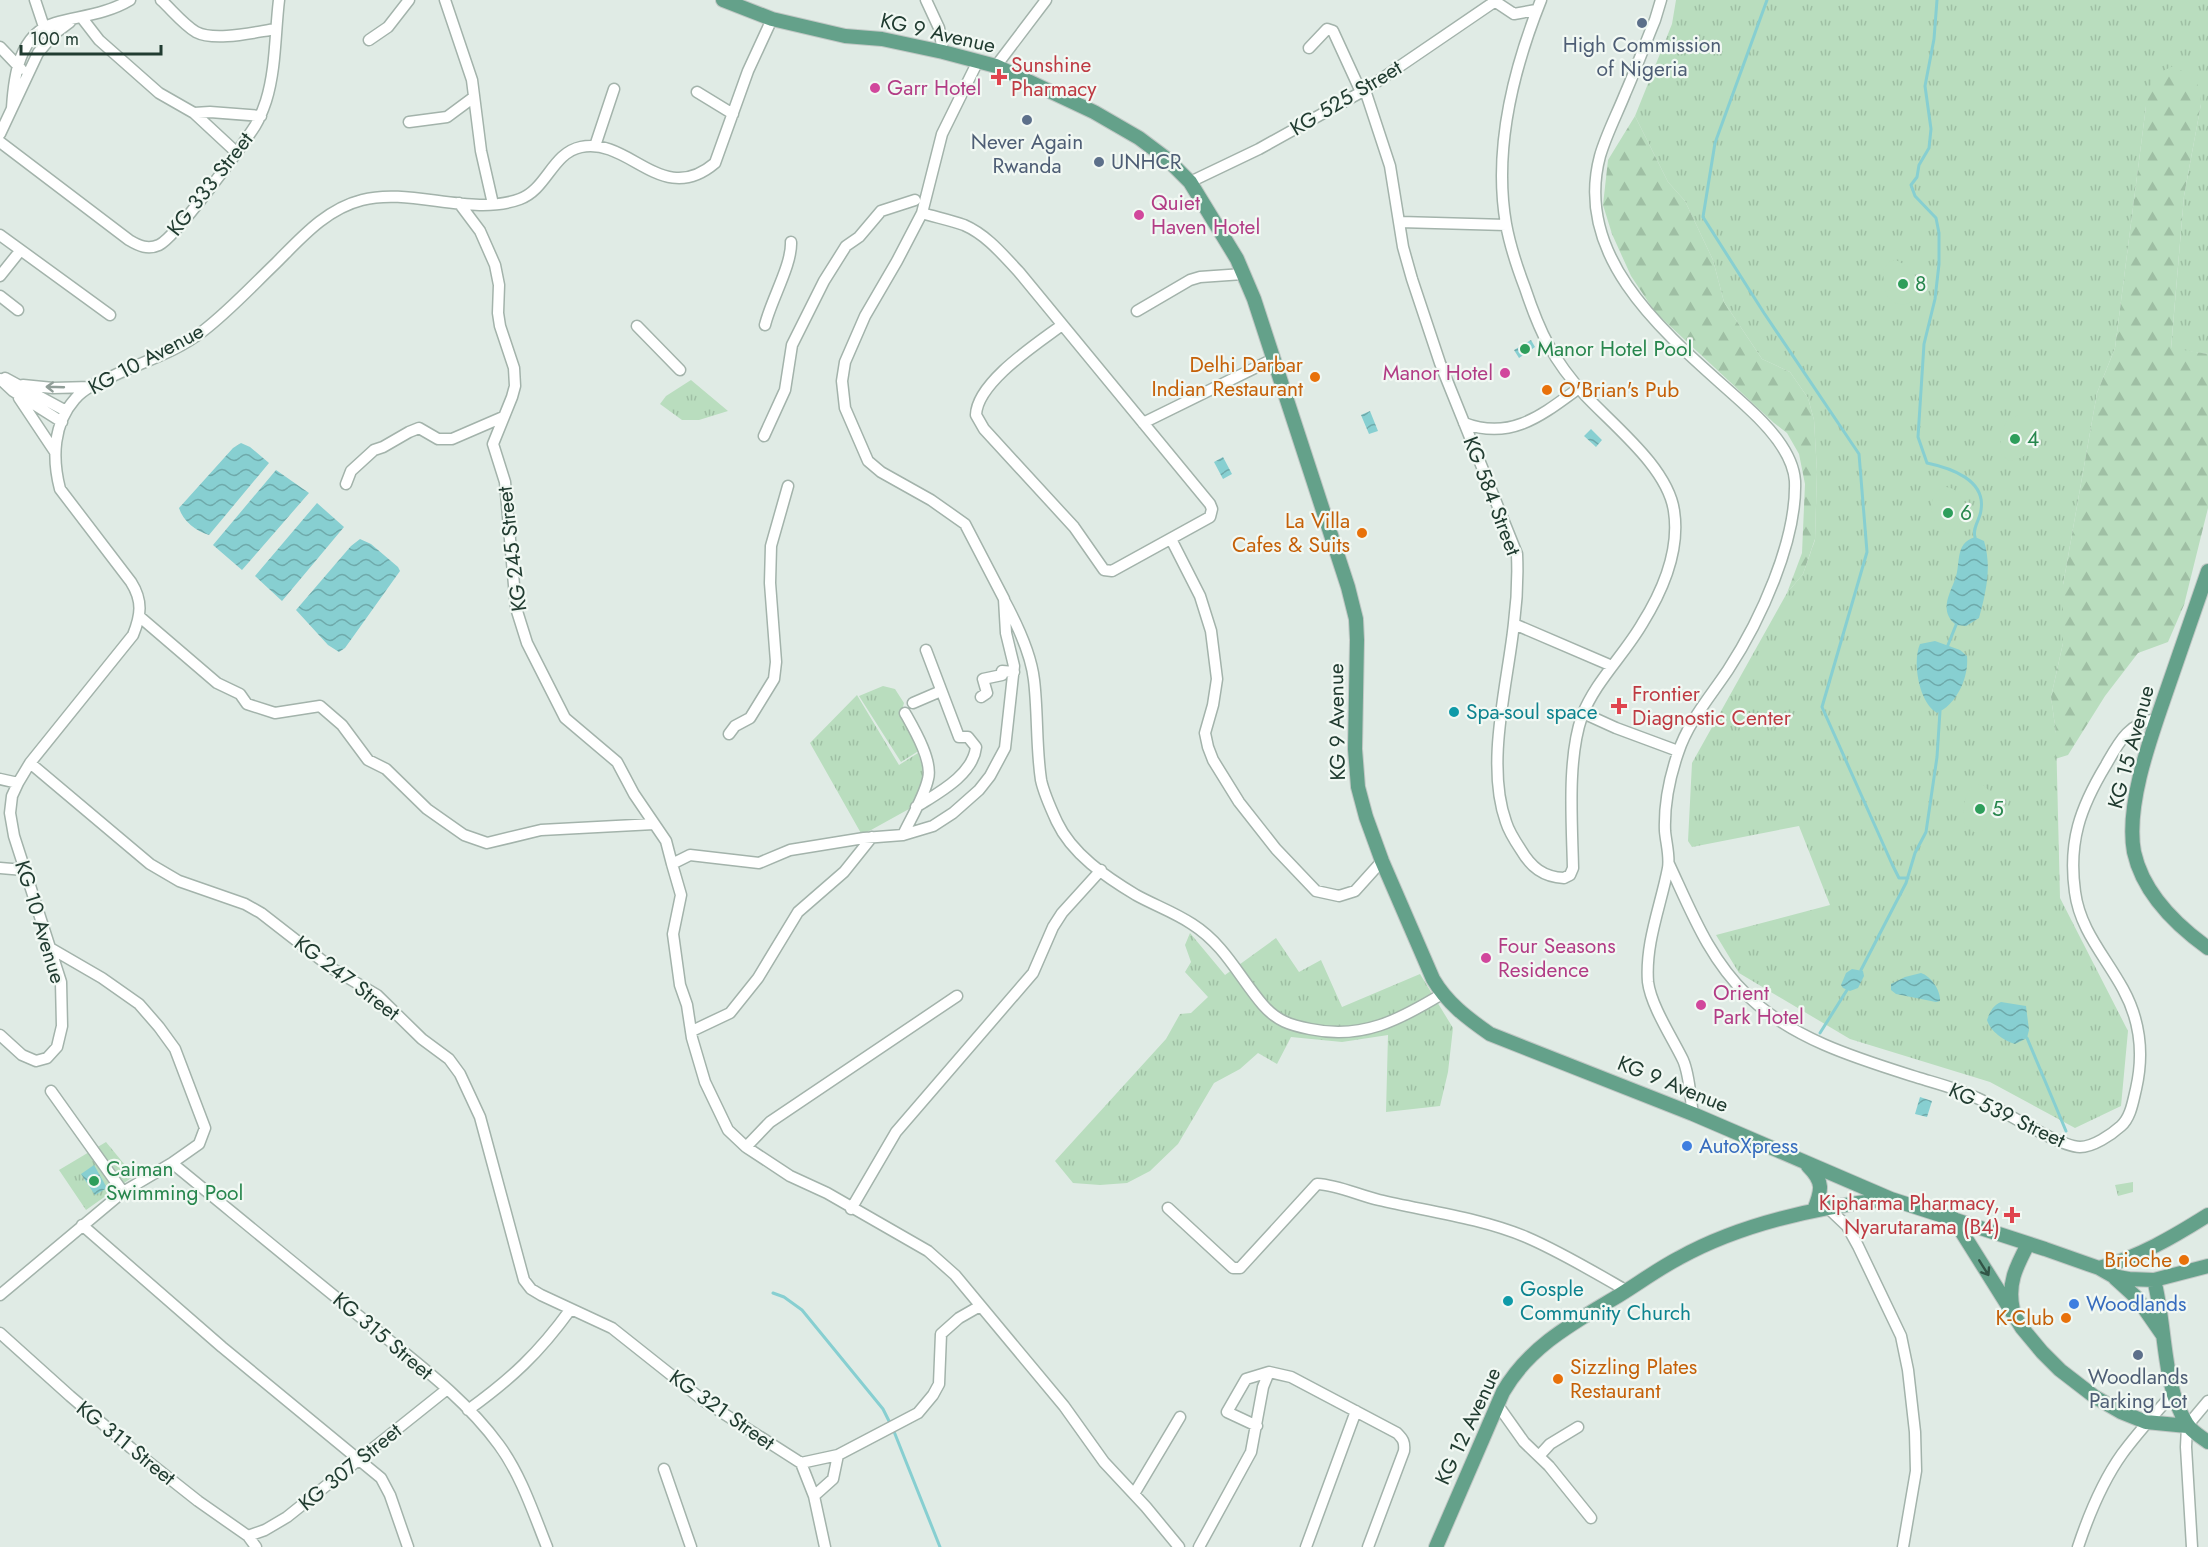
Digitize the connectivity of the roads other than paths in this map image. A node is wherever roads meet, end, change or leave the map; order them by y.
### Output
1 (35, 0) edge
2 (130, 0) edge
3 (161, 0) edge
4 (279, 0) edge
5 (409, 0) edge
6 (445, 0) edge
7 (723, 0) edge
8 (926, 0) edge
9 (1046, 0) edge
10 (1661, 0) edge
11 (1494, 1) edge
12 (1538, 5) edge
13 (77, 19) junction
14 (772, 19) junction
15 (44, 28) junction
16 (276, 29) junction
17 (49, 39) junction
18 (369, 40) dead end
19 (0, 47) edge
20 (1310, 48) dead end
21 (943, 52) junction
22 (19, 61) junction
23 (978, 61) junction
24 (996, 66) junction
25 (29, 71) junction
26 (614, 89) dead end
27 (1363, 91) junction
28 (697, 93) dead end
29 (474, 97) junction
30 (12, 108) junction
31 (194, 113) junction
32 (733, 114) junction
33 (261, 116) junction
34 (409, 122) dead end
35 (0, 134) edge
36 (0, 142) edge
37 (595, 146) junction
38 (236, 152) junction
39 (1190, 182) junction
40 (915, 200) dead end
41 (459, 203) junction
42 (493, 204) junction
43 (922, 213) junction
44 (1400, 222) junction
45 (1506, 225) junction
46 (0, 235) edge
47 (791, 242) dead end
48 (20, 251) junction
49 (1243, 274) junction
50 (0, 276) edge
51 (0, 296) edge
52 (18, 310) dead end
53 (1137, 311) dead end
54 (110, 315) dead end
55 (765, 325) dead end
56 (1062, 325) junction
57 (637, 326) dead end
58 (1273, 358) junction
59 (680, 370) dead end
60 (0, 377) edge
61 (91, 387) junction
62 (15, 388) junction
63 (1579, 388) junction
64 (64, 416) junction
65 (503, 417) junction
66 (1143, 423) junction
67 (1464, 423) junction
68 (764, 436) dead end
69 (55, 452) junction
70 (345, 484) dead end
71 (788, 486) dead end
72 (1171, 539) junction
73 (2208, 571) edge
74 (1004, 599) junction
75 (140, 617) junction
76 (1514, 624) junction
77 (926, 650) dead end
78 (1612, 666) junction
79 (1014, 672) junction
80 (941, 691) junction
81 (981, 697) dead end
82 (913, 704) dead end
83 (905, 713) dead end
84 (1583, 713) junction
85 (2157, 719) junction
86 (729, 734) dead end
87 (1678, 751) junction
88 (30, 763) junction
89 (0, 779) edge
90 (18, 783) junction
91 (916, 807) junction
92 (654, 824) junction
93 (903, 835) junction
94 (873, 837) junction
95 (1382, 861) junction
96 (672, 864) junction
97 (1669, 864) junction
98 (0, 868) edge
99 (24, 870) junction
100 (1101, 870) junction
101 (2208, 948) edge
102 (52, 949) junction
103 (1442, 994) junction
104 (957, 996) dead end
105 (692, 1031) junction
106 (0, 1035) edge
107 (51, 1091) dead end
108 (1693, 1114) junction
109 (746, 1147) junction
110 (1804, 1162) junction
111 (172, 1163) junction
112 (1857, 1186) junction
113 (123, 1192) junction
114 (1891, 1199) junction
115 (1847, 1204) junction
116 (1168, 1208) dead end
117 (851, 1209) junction
118 (1821, 1209) junction
119 (2208, 1215) edge
120 (1953, 1218) junction
121 (82, 1225) junction
122 (2028, 1244) junction
123 (2208, 1266) edge
124 (2099, 1268) junction
125 (2113, 1276) junction
126 (2154, 1280) junction
127 (1627, 1291) junction
128 (0, 1295) edge
129 (980, 1306) junction
130 (570, 1310) junction
131 (2014, 1315) junction
132 (0, 1333) edge
133 (2163, 1336) junction
134 (1269, 1372) junction
135 (446, 1390) junction
136 (2174, 1392) junction
137 (2208, 1401) edge
138 (1497, 1404) junction
139 (468, 1410) junction
140 (1356, 1411) junction
141 (1180, 1417) dead end
142 (2146, 1422) junction
143 (1257, 1426) junction
144 (2187, 1426) junction
145 (1578, 1427) dead end
146 (2208, 1442) edge
147 (838, 1455) junction
148 (1539, 1456) junction
149 (359, 1460) junction
150 (801, 1462) junction
151 (664, 1469) dead end
152 (1134, 1494) junction
153 (814, 1496) junction
154 (1592, 1518) dead end
155 (248, 1536) junction
156 (256, 1547) edge
157 (408, 1547) edge
158 (547, 1547) edge
159 (692, 1547) edge
160 (825, 1547) edge
161 (1179, 1547) edge
162 (1199, 1547) edge
163 (1306, 1547) edge
164 (1368, 1547) edge
165 (1436, 1547) edge
166 (1903, 1547) edge
167 (2078, 1547) edge
168 (2192, 1547) edge

1 - 15 street
2 - 13 street
3 - 16 street
4 - 16 street, KG 333 Street
5 - 18 street
6 - 29 street
7 - 14 main road, KG 9 Avenue
8 - 21 street
9 - 24 street
10 - 87 street
11 - 12 street
11 - 27 street, KG 525 Street
12 - 45 street
13 - 15 street
13 - 17 street
13 - 31 street
14 - 21 main road, KG 9 Avenue
14 - 32 street
15 - 17 street
15 - 22 street
16 - 33 street, KG 333 Street
17 - 25 street
19 - 22 street
20 - 27 street, KG 584 Street
21 - 23 main road, KG 9 Avenue
22 - 25 street
22 - 30 street
23 - 24 main road, KG 9 Avenue
23 - 43 street
24 - 39 main road, KG 9 Avenue
25 - 30 street
26 - 37 street
27 - 39 street, KG 525 Street
27 - 44 street, KG 584 Street
28 - 32 street
29 - 34 street
29 - 42 street
30 - 35 street
31 - 33 street
31 - 38 street
32 - 37 street
33 - 38 street, KG 333 Street
36 - 38 street, KG 333 Street
37 - 42 street, KG 10 Avenue
39 - 49 main road, KG 9 Avenue
40 - 68 street
41 - 42 street, KG 10 Avenue
41 - 61 street, KG 10 Avenue
41 - 65 street, KG 245 Street
43 - 56 street
43 - 74 street
44 - 45 street
44 - 67 street, KG 584 Street
45 - 63 street
46 - 48 street
47 - 55 street
48 - 50 street
48 - 54 street
49 - 53 street
49 - 58 main road, KG 9 Avenue
51 - 52 street
56 - 66 street
56 - 72 street
57 - 59 street
58 - 66 street
58 - 95 main road, KG 9 Avenue
60 - 62 street
61 -> 62 street
61 - 64 street, KG 10 Avenue
62 - 64 street
62 - 69 street
63 - 67 street
63 - 78 street
64 - 69 street
65 - 70 street
65 - 92 street, KG 245 Street
66 - 72 street
67 - 76 street, KG 584 Street
69 - 75 street
71 - 86 street
72 - 95 street
73 - 85 main road, KG 15 Avenue
74 - 79 street
74 - 100 street
75 - 88 street, KG 10 Avenue
75 - 92 street
76 - 78 street
76 - 84 street, KG 584 Street
77 - 80 street
78 - 84 street
79 - 81 street
79 - 93 street
80 - 82 street
80 - 91 street
83 - 91 street
84 - 87 street
85 - 97 street, KG 539 Street
85 - 101 main road, KG 15 Avenue
87 - 97 street
88 - 90 street, KG 10 Avenue
88 - 130 street, KG 247 Street
89 - 90 street
90 - 99 street, KG 10 Avenue
91 - 93 street
92 - 96 street, KG 245 Street
93 - 94 street
94 - 96 street
94 - 105 street
95 - 103 main road, KG 9 Avenue
96 - 105 street, KG 245 Street
97 - 108 street
98 - 99 street
99 - 102 street, KG 10 Avenue
100 - 103 street
100 - 117 street
102 - 106 street, KG 10 Avenue
102 - 111 street
103 - 108 main road, KG 9 Avenue
104 - 109 street
105 - 109 street, KG 245 Street
107 - 113 street
108 - 110 main road, KG 9 Avenue
109 - 117 street, KG 245 Street
110 - 112 main road, KG 9 Avenue
110 - 118 main road
111 - 113 street
111 - 135 street, KG 315 Street
112 - 114 main road, KG 9 Avenue
112 - 115 main road
113 - 121 street
114 - 115 main road, KG 12 Avenue
114 - 120 main road, KG 9 Avenue
115 - 118 main road, KG 12 Avenue
116 - 127 street
117 - 129 street, KG 245 Street
118 - 127 main road, KG 12 Avenue
118 - 166 street
119 - 124 main road
120 - 122 main road, KG 9 Avenue
120 -> 131 main road
121 - 128 street
121 - 149 street
122 - 124 main road, KG 9 Avenue
122 - 131 main road
123 - 126 main road, KG 9 Avenue
124 - 125 main road, KG 9 Avenue
125 - 126 main road, KG 9 Avenue
125 - 133 main road
126 - 133 main road
127 - 138 main road, KG 12 Avenue
129 - 147 street
129 - 152 street, KG 245 Street
130 - 139 street
130 - 150 street, KG 321 Street
131 - 142 main road
132 - 155 street, KG 311 Street
133 - 136 main road
134 - 140 street
134 - 143 street
134 - 143 street
135 - 139 street, KG 315 Street
135 - 149 street, KG 307 Street
136 - 142 street
136 - 144 main road
137 - 144 street
138 - 148 street
138 - 165 main road, KG 12 Avenue
139 - 158 street, KG 315 Street
140 - 163 street
140 - 164 street
141 - 152 street
142 - 144 main road
142 - 167 street
143 - 162 street
144 - 146 main road
144 - 168 street
145 - 148 street
147 - 150 street
147 - 153 street
148 - 154 street
149 - 155 street, KG 307 Street
149 - 157 street
150 - 153 street
151 - 159 street
152 - 161 street, KG 245 Street
153 - 160 street
155 - 156 street, KG 311 Street

